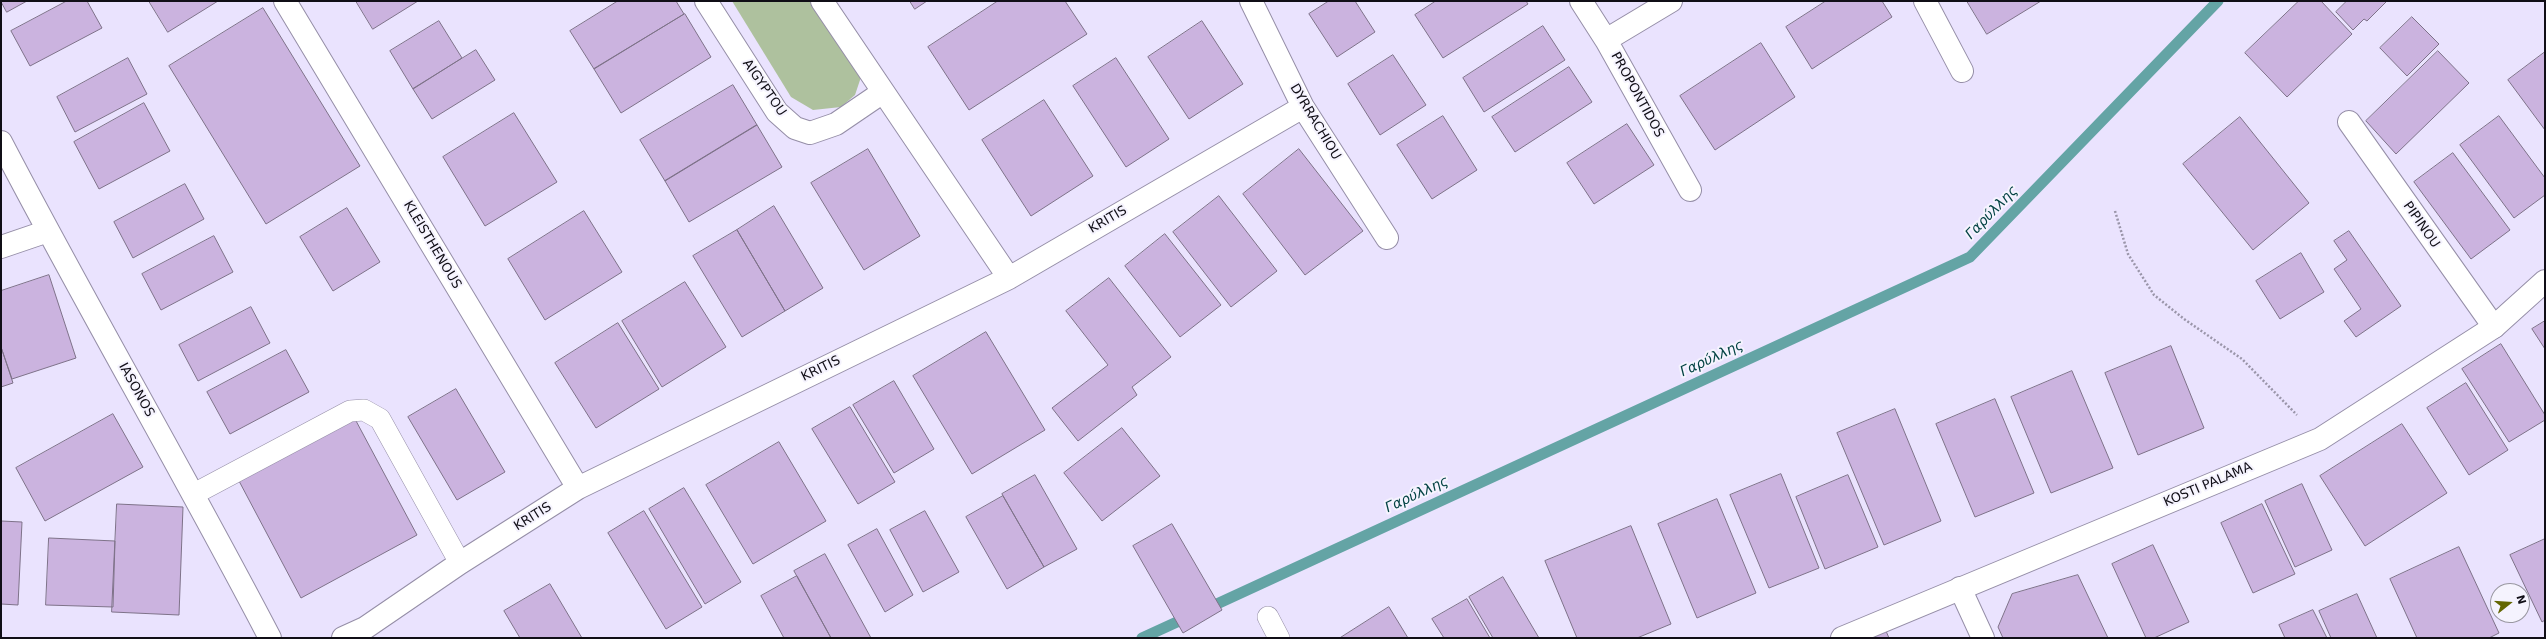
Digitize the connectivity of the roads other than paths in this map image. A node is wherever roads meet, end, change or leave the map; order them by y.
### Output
1 (285, 1) edge
2 (706, 1) edge
3 (822, 1) edge
4 (1251, 1) edge
5 (1581, 1) edge
6 (1671, 1) edge
7 (1925, 1) edge
8 (1606, 40) junction
9 (1962, 71) dead end
10 (883, 92) junction
11 (1303, 107) junction
12 (2349, 122) dead end
13 (1, 142) edge
14 (1690, 190) dead end
15 (48, 231) junction
16 (1387, 238) dead end
17 (1, 247) edge
18 (1008, 278) junction
19 (2545, 281) edge
20 (2494, 328) junction
21 (578, 488) junction
22 (194, 494) junction
23 (460, 563) junction
24 (1960, 588) junction
25 (1268, 617) dead end
26 (270, 638) edge
27 (343, 638) edge
28 (1279, 638) edge
29 (1842, 638) edge
30 (1983, 638) edge

1 - 21 street, KLEISTHENOUS
2 - 10 street, AIGYPTOU
3 - 10 street
4 - 11 street, DYRRACHIOU
5 - 8 street, PROPONTIDOS
6 - 8 street
7 - 9 street
8 - 14 street, PROPONTIDOS
10 - 18 street
11 - 16 street, DYRRACHIOU
11 - 18 street, KRITIS
12 - 20 street, PIPINOU
13 - 15 street, IASONOS
15 - 17 street
15 - 22 street, IASONOS
18 - 21 street, KRITIS
19 - 20 street, KOSTI PALAMA
20 - 24 street, KOSTI PALAMA
21 - 23 street, KRITIS
22 - 23 lane
22 - 26 street, IASONOS
23 - 27 street, KRITIS
24 - 29 street, KOSTI PALAMA
24 - 30 street
25 - 28 lane

